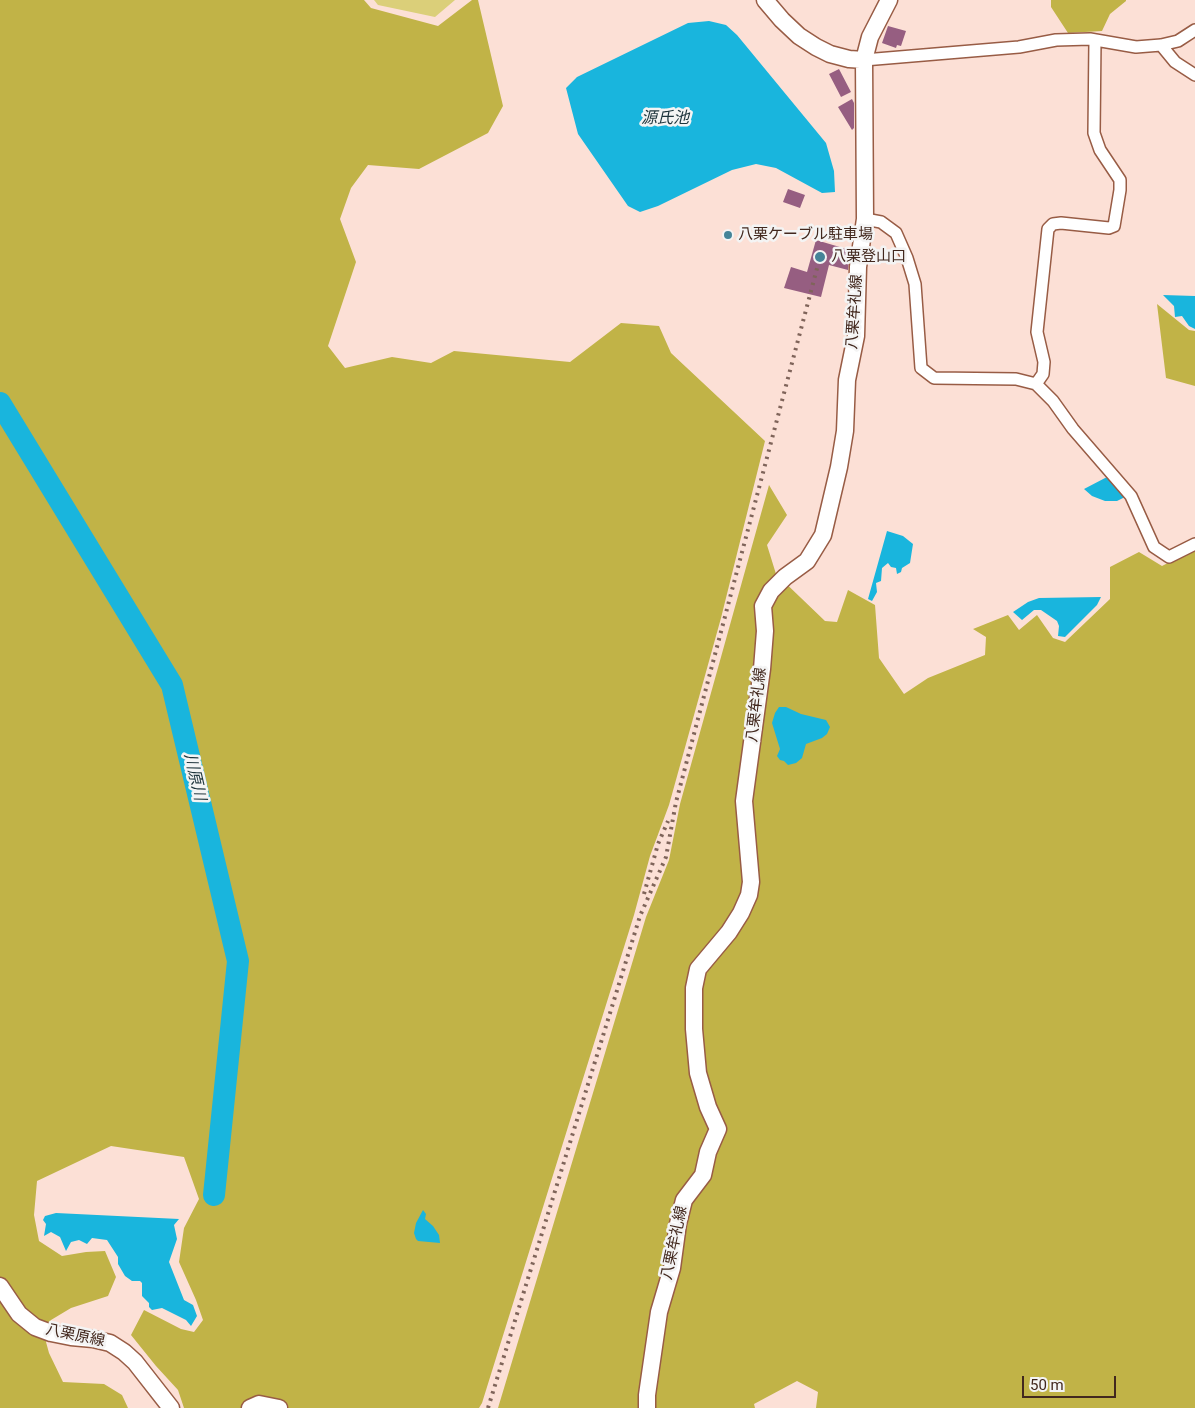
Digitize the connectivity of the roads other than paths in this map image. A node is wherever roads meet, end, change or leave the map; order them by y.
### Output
1 (765, 0) edge
2 (889, 0) edge
3 (1195, 30) edge
4 (1095, 40) junction
5 (1161, 45) junction
6 (864, 60) junction
7 (1195, 75) edge
8 (865, 219) junction
9 (1036, 384) junction
10 (1195, 544) edge
11 (0, 1286) edge
12 (171, 1408) edge
13 (250, 1408) edge
14 (279, 1408) edge
15 (647, 1408) edge

1 - 6 main road
2 - 6 main road, 八栗牟礼線
3 - 5 street
4 - 5 street
4 - 6 street
4 - 9 street
5 - 7 street
6 - 8 main road, 八栗牟礼線
8 - 9 street
8 - 15 main road, 八栗牟礼線
9 - 10 street
11 - 12 main road, 八栗原線
13 - 14 main road

